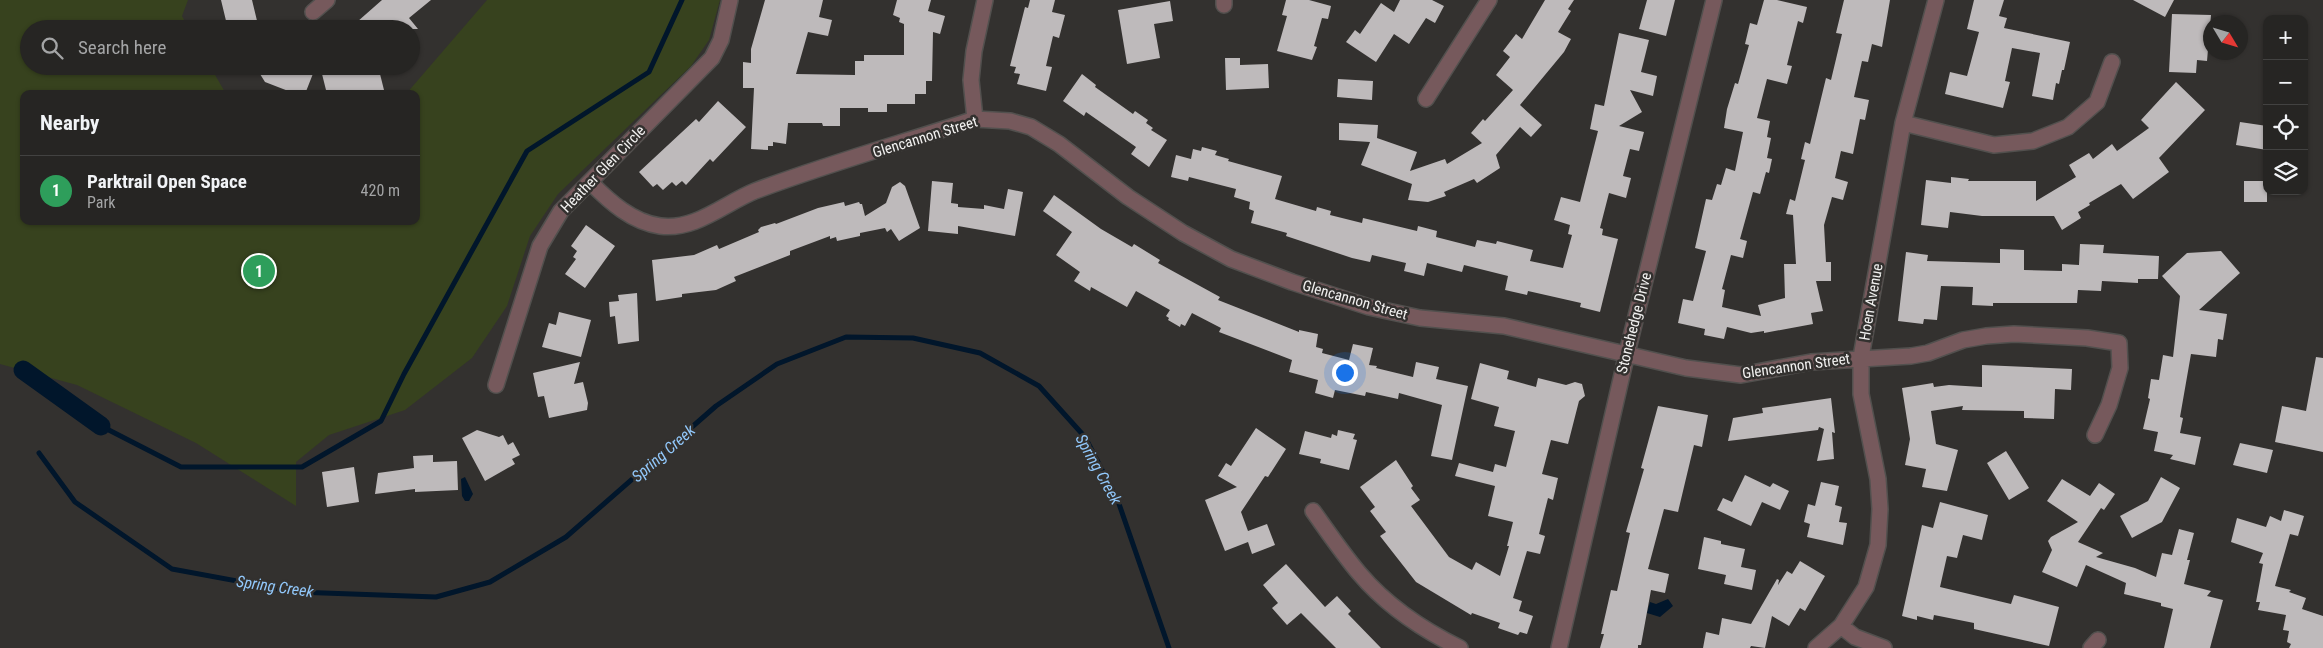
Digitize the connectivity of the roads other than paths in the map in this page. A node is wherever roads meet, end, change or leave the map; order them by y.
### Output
1 (327, 0) edge
2 (730, 0) edge
3 (985, 0) edge
4 (1489, 0) edge
5 (1714, 0) edge
6 (1936, 0) edge
7 (312, 12) dead end
8 (2112, 62) dead end
9 (1426, 99) dead end
10 (975, 119) junction
11 (1903, 123) junction
12 (591, 183) junction
13 (1627, 353) junction
14 (1861, 358) junction
15 (496, 385) dead end
16 (2095, 435) dead end
17 (1313, 511) dead end
18 (1841, 626) junction
19 (1460, 648) edge
20 (1559, 648) edge
21 (1816, 648) edge
22 (1884, 648) edge

1 - 7 street
2 - 12 street, Heather Glen Circle
3 - 10 street
4 - 9 street
5 - 13 street, Stonehedge Drive
6 - 11 street, Hoen Avenue
8 - 11 street
10 - 12 street, Glencannon Street
10 - 13 street, Glencannon Street
11 - 14 street, Hoen Avenue
12 - 15 street, Heather Glen Circle
13 - 14 street, Glencannon Street
13 - 20 street, Stonehedge Drive
14 - 16 street, Glencannon Street
14 - 18 street, Hoen Avenue
17 - 19 street
18 - 21 street, Hoen Avenue
18 - 22 street

